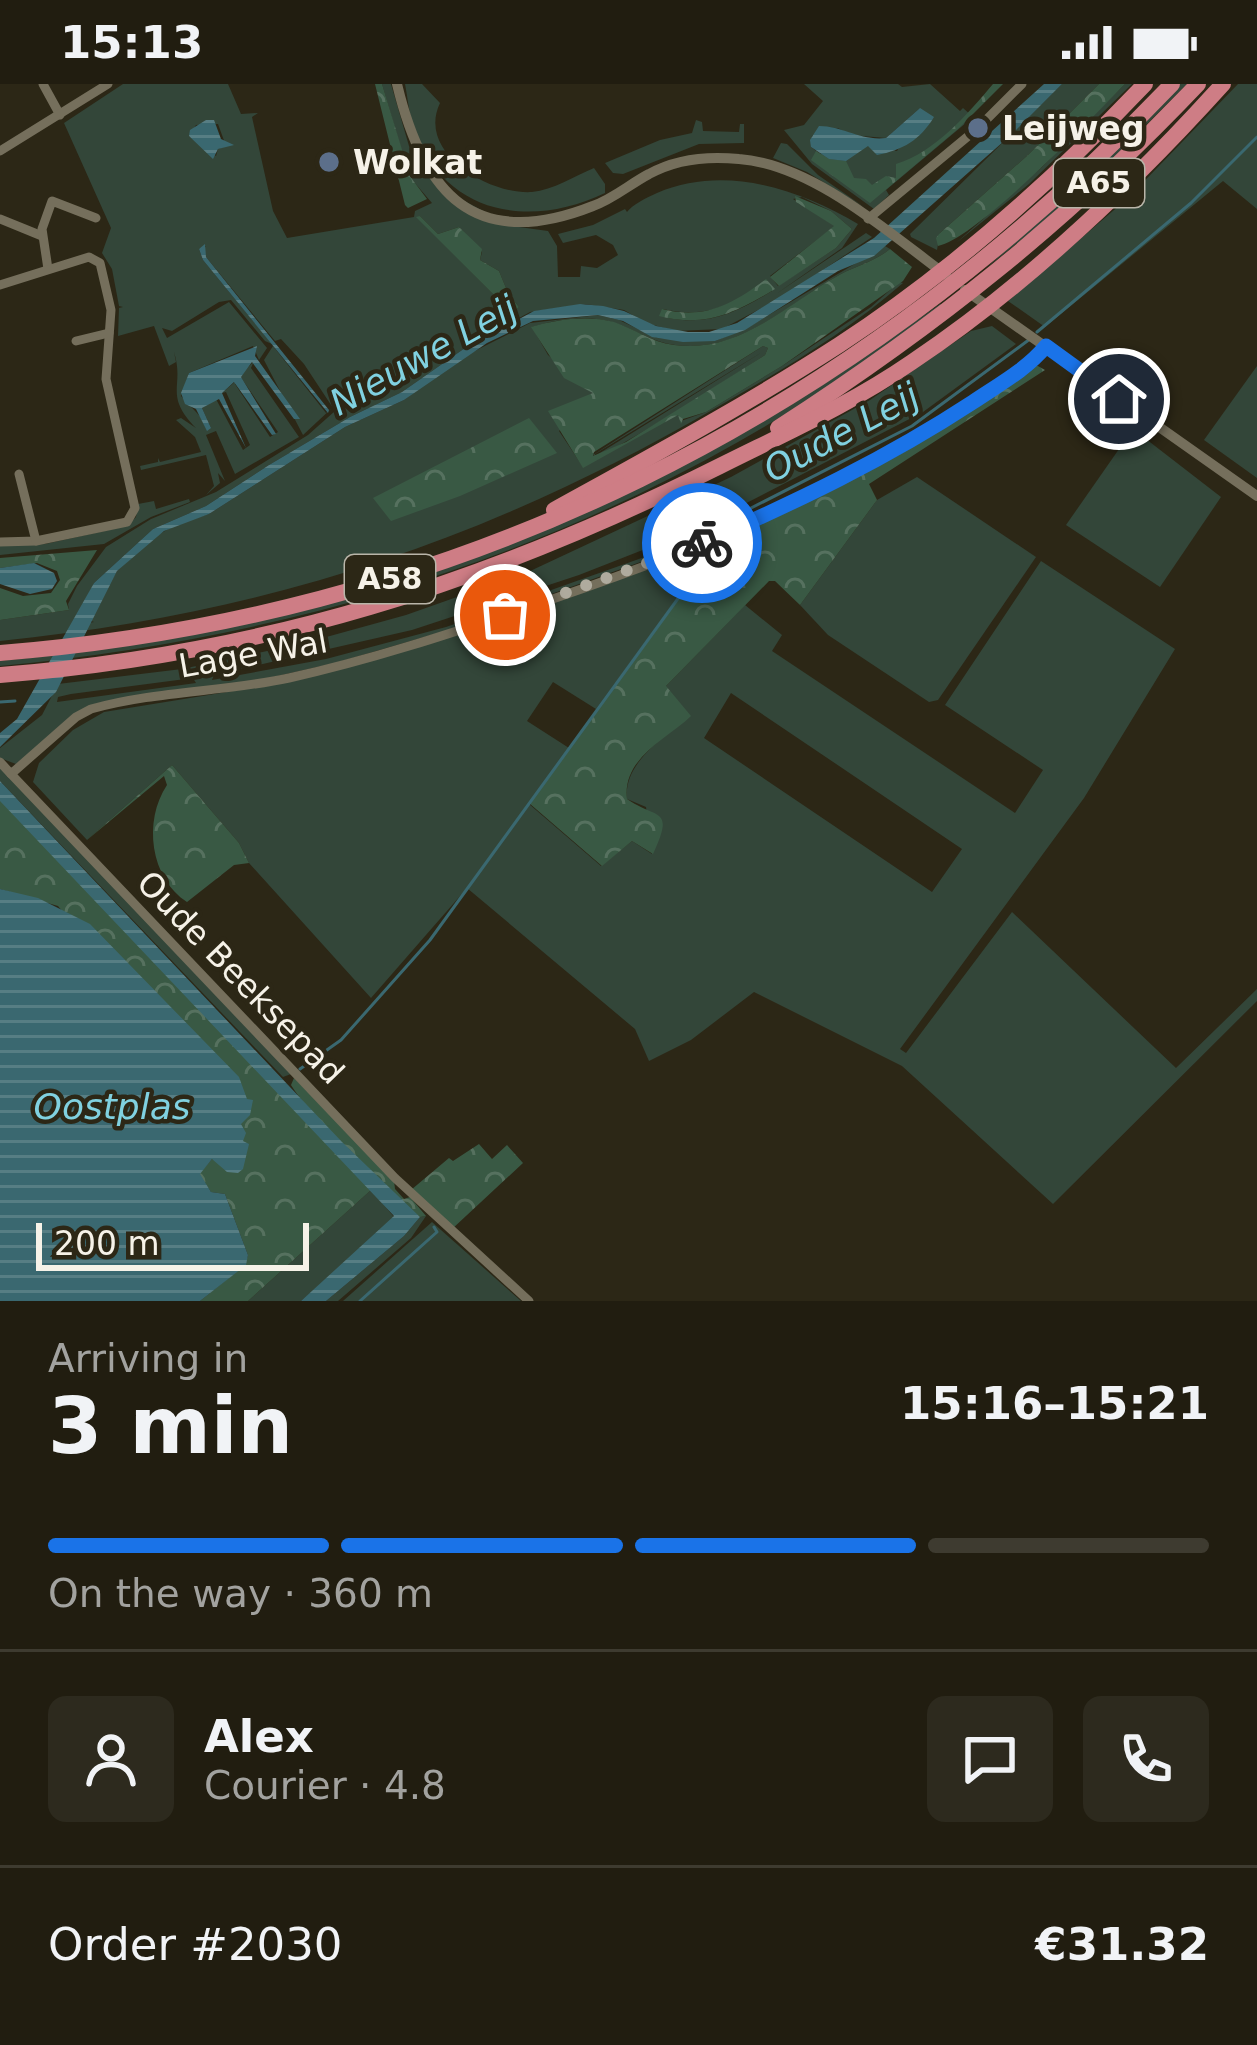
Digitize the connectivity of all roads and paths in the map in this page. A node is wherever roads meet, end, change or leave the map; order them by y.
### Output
1 (43, 84) edge
2 (108, 84) edge
3 (397, 84) edge
4 (1022, 84) edge
5 (1145, 84) edge
6 (1172, 84) edge
7 (1198, 84) edge
8 (1223, 84) edge
9 (60, 115) junction
10 (0, 151) edge
11 (96, 218) dead end
12 (0, 219) edge
13 (872, 222) junction
14 (42, 236) junction
15 (48, 269) junction
16 (0, 284) edge
17 (943, 304) junction
18 (109, 333) junction
19 (1036, 340) junction
20 (76, 341) dead end
21 (722, 465) junction
22 (20, 474) dead end
23 (1257, 496) edge
24 (500, 539) junction
25 (36, 541) junction
26 (0, 542) edge
27 (0, 653) edge
28 (0, 675) edge
29 (0, 763) edge
30 (11, 774) junction
31 (529, 1301) edge

1 - 9 street
2 - 9 street
3 - 13 street
4 - 13 street
5 - 24 highway, A58
6 - 17 highway, A65
7 - 17 highway, A65
8 - 21 highway, A58
9 - 10 street
11 - 14 street
12 - 14 street
13 - 19 street
14 - 15 street
15 - 16 street
15 - 18 street
17 - 21 highway, A65
17 - 24 highway, A65
18 - 20 street
18 - 25 street
19 - 23 street
19 - 30 street, Lage Wal
21 - 28 highway, A58
22 - 25 street
24 - 27 highway, A58
25 - 26 street
29 - 30 street
30 - 31 street, Oude Beeksepad

